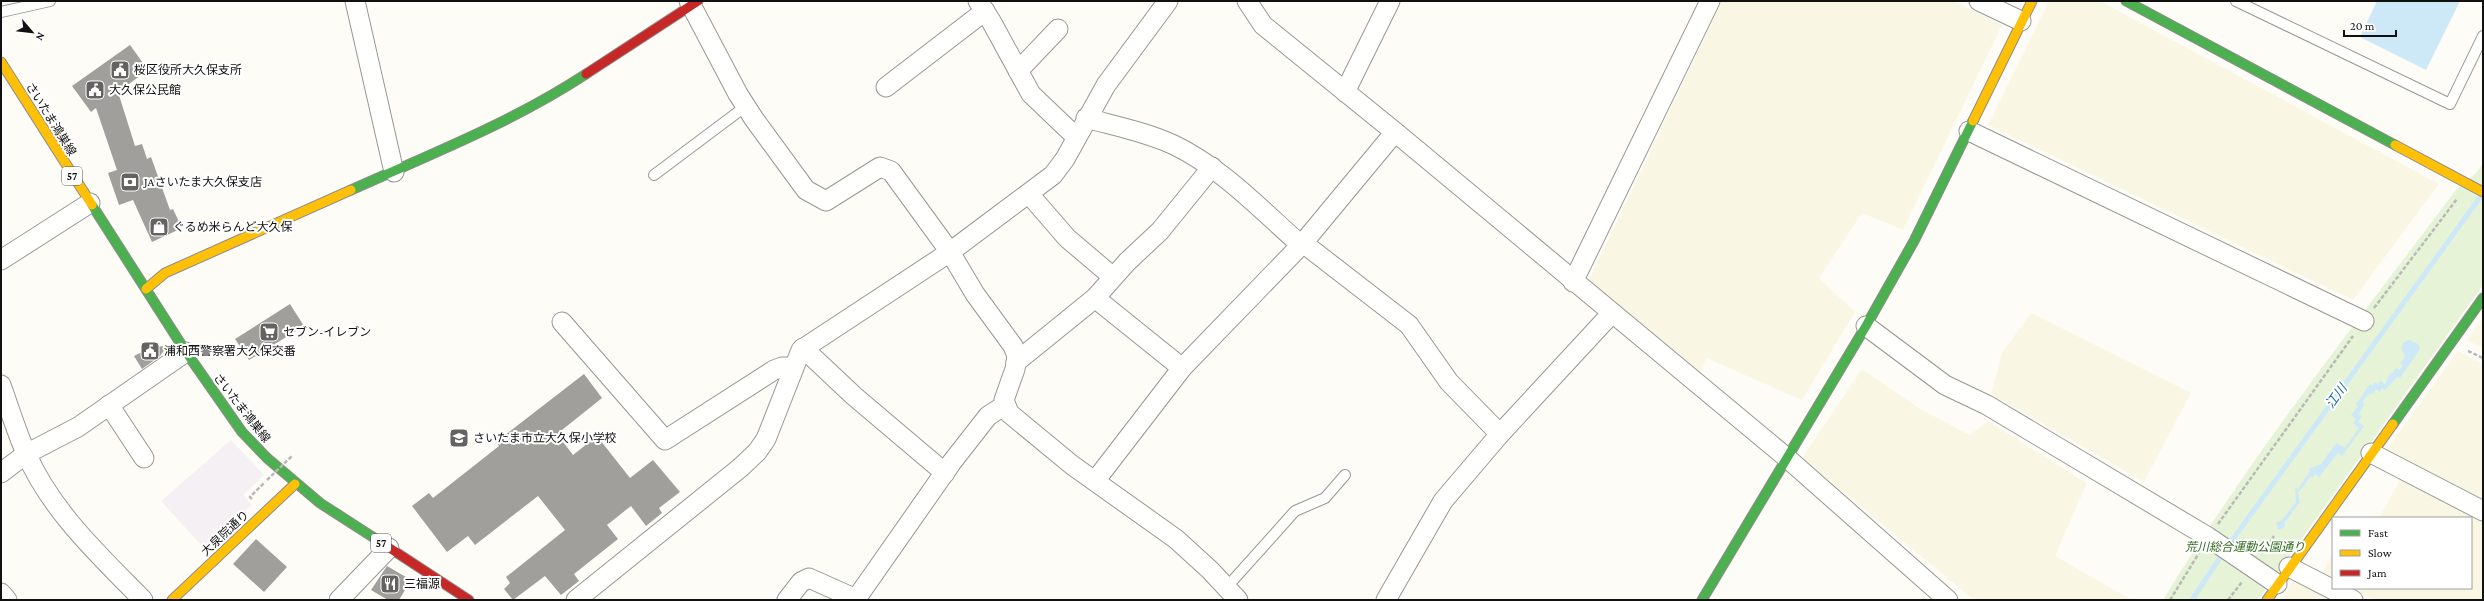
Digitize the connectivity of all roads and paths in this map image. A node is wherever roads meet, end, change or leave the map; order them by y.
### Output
1 (50, 1) edge
2 (355, 1) edge
3 (1168, 1) edge
4 (1247, 1) edge
5 (1390, 1) edge
6 (1710, 1) edge
7 (1979, 1) edge
8 (2032, 1) edge
9 (2126, 1) edge
10 (2236, 1) edge
11 (692, 2) edge
12 (982, 6) edge
13 (1, 12) edge
14 (2021, 21) junction
15 (1058, 29) dead end
16 (2483, 36) edge
17 (1, 62) edge
18 (1018, 71) junction
19 (886, 87) dead end
20 (1346, 92) junction
21 (746, 106) junction
22 (1086, 118) junction
23 (1969, 131) junction
24 (1395, 132) junction
25 (1076, 137) junction
26 (1212, 167) junction
27 (394, 172) junction
28 (654, 175) dead end
29 (2470, 186) junction
30 (2483, 192) edge
31 (1029, 194) junction
32 (90, 203) junction
33 (1302, 244) junction
34 (950, 252) junction
35 (1, 260) edge
36 (1113, 277) junction
37 (1573, 282) junction
38 (146, 289) junction
39 (1095, 298) junction
40 (2483, 298) edge
41 (1612, 313) junction
42 (2364, 321) junction
43 (562, 322) dead end
44 (1866, 326) junction
45 (803, 348) junction
46 (186, 352) junction
47 (1016, 362) junction
48 (794, 367) junction
49 (1182, 368) junction
50 (1, 385) edge
51 (109, 405) junction
52 (1005, 405) junction
53 (1500, 434) junction
54 (2371, 453) junction
55 (26, 454) junction
56 (292, 456) dead end
57 (144, 458) dead end
58 (1787, 458) junction
59 (1, 473) edge
60 (945, 473) junction
61 (1345, 474) dead end
62 (267, 480) dead end
63 (1095, 481) junction
64 (295, 484) junction
65 (2483, 511) edge
66 (2274, 536) dead end
67 (2212, 540) junction
68 (389, 548) junction
69 (2261, 555) dead end
70 (2289, 567) junction
71 (2245, 577) dead end
72 (2277, 584) junction
73 (1, 593) edge
74 (1232, 594) edge
75 (7, 600) edge
76 (143, 600) edge
77 (172, 600) edge
78 (339, 600) edge
79 (469, 600) edge
80 (576, 600) edge
81 (787, 600) edge
82 (856, 600) edge
83 (1386, 600) edge
84 (1702, 600) edge
85 (1948, 600) edge
86 (2170, 600) edge
87 (2228, 600) edge
88 (2267, 600) edge
89 (2353, 600) edge

1 - 13 lane
2 - 27 street
3 - 22 street
4 - 20 street
5 - 20 street
6 - 37 street
7 - 14 street
8 - 14 street
9 - 29 street
10 - 16 lane
11 - 21 street
11 - 27 street
12 - 18 street
12 - 19 street
14 - 23 street
15 - 18 street
17 - 32 street, さいたま鴻巣線 / 57
18 - 25 street
20 - 24 street
21 - 28 lane
21 - 34 street
22 - 25 street
22 - 26 street
23 - 42 street
23 - 44 street
24 - 33 street
24 - 37 street
25 - 31 street
26 - 33 street
26 - 36 street
27 - 38 street
29 - 30 street
29 - 42 path
31 - 34 street
31 - 36 street
32 - 35 street
32 - 38 street, さいたま鴻巣線 / 57
33 - 49 street
33 - 53 street
34 - 45 street
34 - 47 street
36 - 39 street
37 - 41 street
38 - 46 street, さいたま鴻巣線 / 57
39 - 47 street
39 - 49 street
40 - 54 street
41 - 53 street
41 - 58 street
42 - 67 path
43 - 48 street
44 - 58 street
44 - 67 street
45 - 48 street
45 - 60 street
46 - 51 street
46 - 64 street, さいたま鴻巣線 / 57
47 - 52 street
48 - 80 street
49 - 63 street
50 - 55 street
51 - 55 street
51 - 57 street
52 - 60 street
52 - 63 street
53 - 83 street
54 - 65 street
54 - 70 street
55 - 59 street
55 - 76 street
56 - 62 path, bridge
58 - 84 street
58 - 85 street
60 - 82 street
61 - 74 lane
63 - 74 street
64 - 68 street, さいたま鴻巣線 / 57
64 - 77 street, 大泉院通り
66 - 69 path
67 - 72 street
67 - 86 path
68 - 78 street
68 - 79 street, さいたま鴻巣線 / 57
70 - 72 street
70 - 89 street
71 - 87 path
72 - 88 street
73 - 75 street
81 - 82 street

